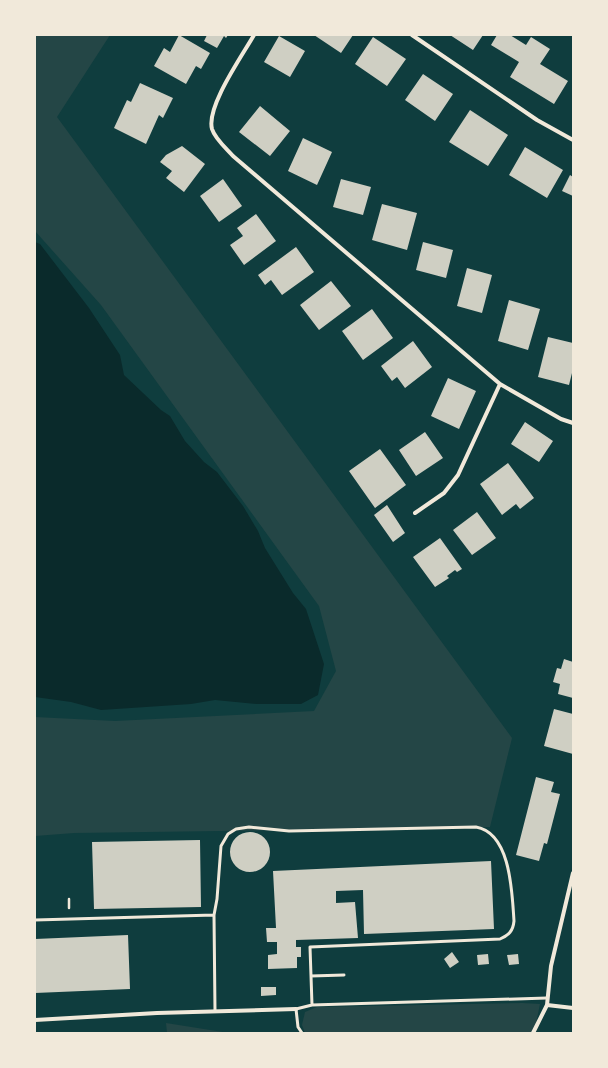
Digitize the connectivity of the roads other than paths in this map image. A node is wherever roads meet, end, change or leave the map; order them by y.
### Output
1 (254, 35) edge
2 (412, 35) edge
3 (573, 140) edge
4 (500, 384) junction
5 (573, 423) edge
6 (415, 513) dead end
7 (573, 873) edge
8 (214, 915) junction
9 (35, 920) edge
10 (344, 974) dead end
11 (311, 976) junction
12 (547, 998) junction
13 (312, 1005) junction
14 (546, 1005) junction
15 (573, 1008) edge
16 (296, 1009) junction
17 (215, 1011) junction
18 (35, 1020) edge
19 (302, 1033) edge
20 (533, 1033) edge

1 - 4 street
2 - 3 street
4 - 5 street
4 - 6 street
7 - 12 street
8 - 9 lane
8 - 11 lane
8 - 17 lane
10 - 11 lane
11 - 13 lane
12 - 13 lane
12 - 14 street
13 - 16 lane
14 - 15 street
14 - 20 street
16 - 17 street
16 - 19 lane
17 - 18 street

